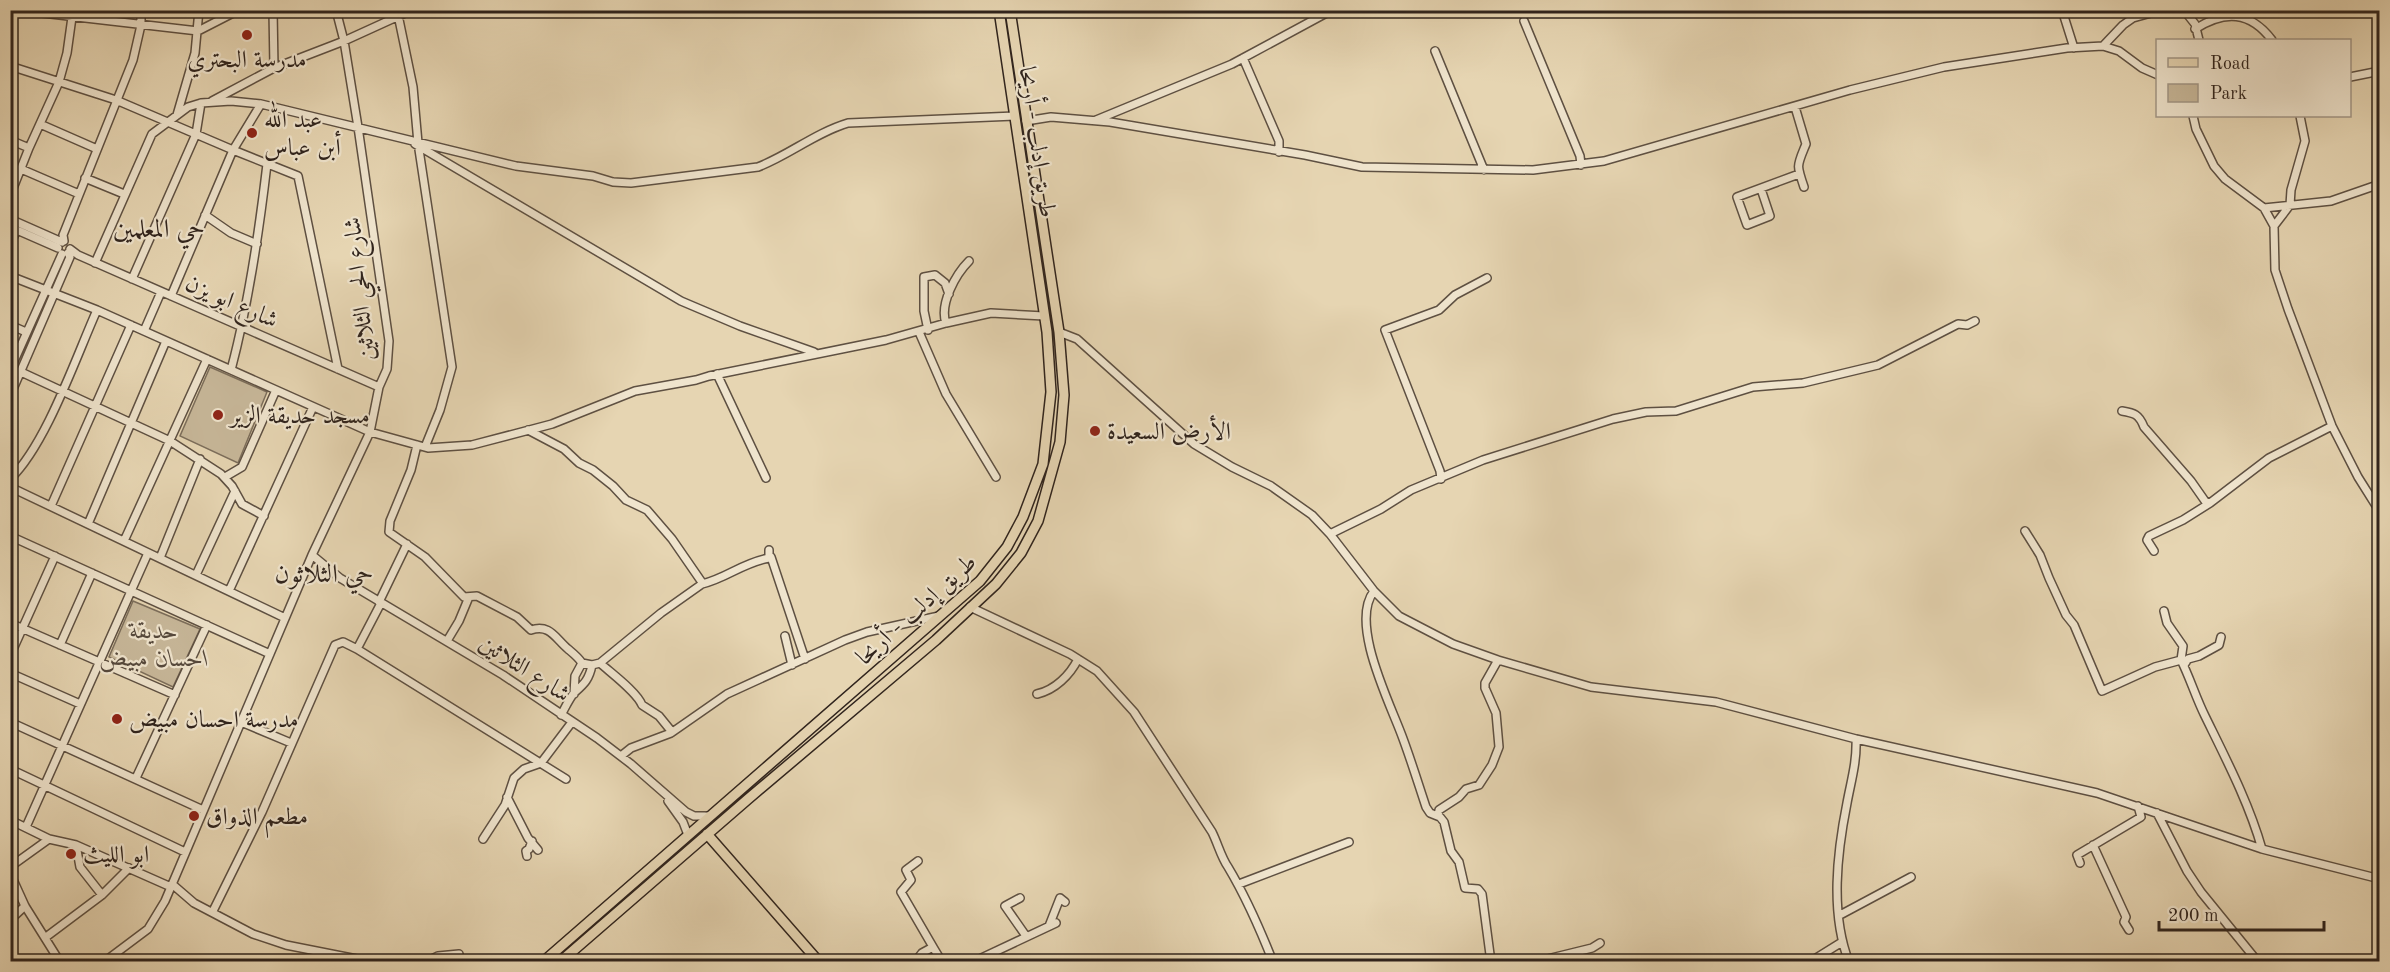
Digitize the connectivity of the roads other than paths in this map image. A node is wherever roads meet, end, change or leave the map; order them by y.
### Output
1 (16, 10) edge
2 (141, 10) edge
3 (199, 10) edge
4 (239, 10) edge
5 (273, 10) edge
6 (336, 10) edge
7 (412, 10) edge
8 (999, 10) edge
9 (1010, 10) edge
10 (1332, 10) edge
11 (2062, 10) edge
12 (2162, 10) edge
13 (2184, 10) edge
14 (73, 13) edge
15 (398, 14) edge
16 (1524, 21) dead end
17 (141, 25) junction
18 (2195, 28) junction
19 (198, 31) junction
20 (2199, 39) edge
21 (2271, 39) edge
22 (344, 41) junction
23 (2103, 46) junction
24 (2074, 48) junction
25 (1435, 51) dead end
26 (1243, 58) junction
27 (10, 66) edge
28 (274, 68) junction
29 (2379, 71) edge
30 (2156, 75) edge
31 (2351, 77) edge
32 (59, 82) junction
33 (116, 100) junction
34 (201, 103) junction
35 (210, 103) junction
36 (261, 104) junction
37 (1795, 106) junction
38 (177, 115) junction
39 (1015, 116) junction
40 (2193, 117) edge
41 (2300, 117) edge
42 (168, 121) junction
43 (1026, 121) junction
44 (1093, 121) junction
45 (40, 124) junction
46 (358, 127) junction
47 (196, 134) junction
48 (10, 140) edge
49 (419, 145) junction
50 (29, 148) junction
51 (97, 149) junction
52 (233, 150) junction
53 (1279, 152) junction
54 (267, 164) junction
55 (1581, 165) junction
56 (21, 169) junction
57 (1484, 170) junction
58 (1799, 174) junction
59 (85, 178) junction
60 (2379, 184) edge
61 (1804, 187) dead end
62 (1761, 189) junction
63 (79, 194) junction
64 (124, 194) junction
65 (10, 196) edge
66 (2290, 205) junction
67 (2264, 208) junction
68 (205, 215) junction
69 (10, 219) edge
70 (1041, 219) junction
71 (1030, 221) junction
72 (2274, 226) junction
73 (14, 229) edge
74 (10, 244) edge
75 (257, 244) junction
76 (64, 248) junction
77 (969, 261) dead end
78 (95, 263) junction
79 (10, 276) edge
80 (1487, 278) dead end
81 (132, 279) junction
82 (45, 290) junction
83 (161, 292) junction
84 (54, 293) junction
85 (949, 294) junction
86 (171, 296) junction
87 (97, 310) junction
88 (1044, 316) junction
89 (1975, 321) dead end
90 (946, 323) junction
91 (10, 325) edge
92 (131, 325) junction
93 (242, 327) junction
94 (927, 330) junction
95 (144, 331) junction
96 (26, 332) junction
97 (919, 332) junction
98 (1059, 332) junction
99 (166, 341) junction
100 (816, 352) junction
101 (207, 359) junction
102 (11, 369) edge
103 (338, 369) junction
104 (231, 370) junction
105 (21, 372) junction
106 (717, 374) junction
107 (379, 387) junction
108 (62, 390) junction
109 (276, 390) junction
110 (10, 396) edge
111 (95, 405) junction
112 (313, 406) junction
113 (2122, 411) dead end
114 (132, 421) junction
115 (2332, 426) junction
116 (528, 430) junction
117 (370, 432) junction
118 (171, 441) junction
119 (417, 445) junction
120 (425, 447) junction
121 (200, 459) junction
122 (225, 477) junction
123 (996, 477) dead end
124 (766, 478) dead end
125 (1441, 478) junction
126 (10, 479) edge
127 (10, 487) edge
128 (235, 491) junction
129 (2210, 503) junction
130 (51, 506) junction
131 (2379, 512) edge
132 (264, 516) junction
133 (88, 524) junction
134 (2025, 531) dead end
135 (1330, 534) junction
136 (10, 536) edge
137 (124, 541) junction
138 (407, 544) junction
139 (2154, 551) dead end
140 (148, 553) junction
141 (312, 555) junction
142 (55, 556) junction
143 (160, 558) junction
144 (92, 573) junction
145 (196, 575) junction
146 (702, 584) junction
147 (132, 591) junction
148 (229, 591) junction
149 (1374, 591) junction
150 (469, 597) junction
151 (380, 602) junction
152 (970, 607) junction
153 (2164, 612) dead end
154 (940, 616) junction
155 (285, 618) junction
156 (10, 623) edge
157 (207, 625) junction
158 (23, 628) junction
159 (785, 636) dead end
160 (2221, 637) dead end
161 (447, 641) junction
162 (60, 645) junction
163 (357, 649) junction
164 (270, 654) junction
165 (10, 656) edge
166 (805, 659) junction
167 (1078, 659) junction
168 (1498, 660) junction
169 (100, 663) junction
170 (582, 663) junction
171 (600, 663) junction
172 (2183, 663) junction
173 (592, 665) junction
174 (792, 665) junction
175 (10, 673) edge
176 (176, 694) junction
177 (574, 694) junction
178 (1037, 694) dead end
179 (80, 704) junction
180 (561, 715) junction
181 (10, 722) edge
182 (241, 722) junction
183 (572, 722) junction
184 (672, 732) junction
185 (1856, 739) junction
186 (291, 743) junction
187 (62, 746) junction
188 (621, 756) junction
189 (541, 763) junction
190 (10, 770) edge
191 (136, 778) junction
192 (566, 779) dead end
193 (44, 785) junction
194 (657, 788) junction
195 (741, 790) junction
196 (507, 797) junction
197 (748, 799) junction
198 (2138, 806) junction
199 (203, 810) junction
200 (2157, 813) junction
201 (710, 816) junction
202 (1438, 816) junction
203 (10, 820) edge
204 (26, 827) junction
205 (707, 834) junction
206 (688, 835) junction
207 (483, 839) dead end
208 (49, 840) junction
209 (532, 841) junction
210 (1349, 842) dead end
211 (76, 845) junction
212 (2092, 845) junction
213 (2262, 849) junction
214 (538, 850) dead end
215 (185, 852) junction
216 (526, 856) dead end
217 (918, 861) dead end
218 (2080, 863) dead end
219 (10, 867) edge
220 (129, 868) junction
221 (10, 873) edge
222 (1911, 877) dead end
223 (2379, 879) edge
224 (1239, 884) junction
225 (172, 885) junction
226 (102, 895) junction
227 (1020, 898) dead end
228 (1065, 902) dead end
229 (25, 906) junction
230 (213, 912) junction
231 (1840, 915) junction
232 (10, 920) edge
233 (2129, 930) dead end
234 (1026, 936) junction
235 (46, 937) junction
236 (1842, 942) junction
237 (1600, 943) dead end
238 (933, 947) junction
239 (459, 954) dead end
240 (2252, 955) junction
241 (1811, 961) edge
242 (60, 962) edge
243 (104, 962) edge
244 (372, 962) edge
245 (426, 962) edge
246 (543, 962) edge
247 (561, 962) edge
248 (819, 962) edge
249 (915, 962) edge
250 (942, 962) edge
251 (973, 962) edge
252 (1273, 962) edge
253 (1491, 962) edge
254 (1535, 962) edge
255 (1849, 962) edge
256 (2241, 962) edge
257 (2258, 962) edge

1 - 14 street
2 - 17 street
3 - 19 street
4 - 19 street
5 - 28 street
6 - 22 street, شارع الحي الثلاثين
7 - 15 street
8 - 39 main road, طريق إدلب - أريحا
9 - 43 main road, طريق إدلب - أريحا
10 - 26 street
11 - 24 street
12 - 23 street
13 - 18 street
14 - 17 street
14 - 32 street
15 - 22 street
15 - 49 street
16 - 55 street
17 - 19 street
17 - 33 street
18 - 20 street
18 - 21 street
19 - 38 street
22 - 28 street
22 - 46 street, شارع الحي الثلاثين
23 - 24 street
23 - 30 street
24 - 37 street
25 - 57 street
26 - 44 street
26 - 53 street
27 - 32 street
28 - 35 street
29 - 31 street
32 - 33 street
32 - 45 street
33 - 42 street
33 - 51 street
34 - 35 street
34 - 38 street
34 - 47 street
35 - 36 street
36 - 46 street
36 - 52 street
37 - 55 street
37 - 58 street
38 - 42 street
39 - 49 street
39 - 71 main road, طريق إدلب - أريحا
40 - 67 street
41 - 66 street
42 - 47 street
42 - 64 street
43 - 44 street
43 - 70 main road, طريق إدلب - أريحا
44 - 53 street
45 - 50 street
45 - 51 street
46 - 49 street
46 - 107 street, شارع الحي الثلاثين
47 - 52 street
47 - 81 street
48 - 50 street
49 - 100 street
49 - 120 street
50 - 56 street
51 - 59 street
52 - 54 street
52 - 68 street
53 - 57 street
54 - 75 street
54 - 103 street
55 - 57 street
56 - 63 street
56 - 65 street
58 - 61 street
58 - 62 street
59 - 63 street
59 - 64 street
60 - 66 street
62 - 62 street
63 - 76 street
64 - 78 street
66 - 67 street
66 - 72 street
67 - 72 street
68 - 75 street
68 - 86 street
69 - 76 street
70 - 71 main road
70 - 98 main road, طريق إدلب - أريحا
71 - 88 main road, طريق إدلب - أريحا
72 - 115 street
73 - 74 street
73 - 76 street
75 - 93 street
76 - 78 street, شارع ابو يزن
76 - 82 street
76 - 84 street
77 - 85 street
78 - 81 street, شارع ابو يزن
79 - 82 street
80 - 125 street
81 - 83 street, شارع ابو يزن
82 - 84 street
82 - 96 street
83 - 86 street, شارع ابو يزن
83 - 95 street
84 - 87 street
84 - 105 street
85 - 90 street
85 - 94 street
86 - 93 street, شارع ابو يزن
87 - 92 street
87 - 108 street
88 - 90 street
88 - 154 main road, طريق إدلب - أريحا
89 - 125 street
90 - 94 street
91 - 96 street
92 - 95 street
92 - 111 street
93 - 103 street, شارع ابو يزن
93 - 104 street
94 - 97 street
95 - 99 street
96 - 102 street
97 - 100 street
97 - 123 street
98 - 135 street
98 - 152 main road, طريق إدلب - أريحا
99 - 101 street
99 - 114 street
100 - 106 street
101 - 104 street
101 - 118 street
103 - 107 street, شارع ابو يزن
104 - 109 street
105 - 108 street
105 - 110 street
106 - 116 street
106 - 124 street
107 - 117 street, شارع الحي الثلاثين
108 - 111 street
108 - 126 street
109 - 112 street
109 - 122 street
111 - 114 street
111 - 130 street
112 - 117 street
112 - 132 street
113 - 129 street
114 - 118 street
114 - 133 street
115 - 129 street
115 - 131 street
116 - 120 street
116 - 146 street
117 - 119 street
117 - 141 street, شارع الحي الثلاثين
118 - 121 street
118 - 137 street
119 - 120 street
119 - 138 street
121 - 122 street
121 - 143 street
122 - 128 street
125 - 135 street
127 - 130 street
128 - 132 street
128 - 145 street
129 - 139 street
130 - 133 street
132 - 148 street
133 - 137 street
134 - 172 street
135 - 149 street
136 - 142 street
137 - 140 street
138 - 150 street
138 - 151 street
140 - 143 street
140 - 147 street
141 - 151 street, شارع الثلاثين
141 - 155 street, شارع الحي الثلاثين
142 - 144 street
142 - 158 street
143 - 145 street
144 - 147 street
144 - 162 street
145 - 148 street
146 - 166 street
146 - 171 street
147 - 157 street
147 - 169 street
148 - 155 street
149 - 168 street
149 - 202 street
150 - 161 street
150 - 170 street
151 - 161 street, شارع الثلاثين
151 - 163 street
152 - 167 street
152 - 197 main road, طريق إدلب - أريحا
153 - 172 street
154 - 166 street
154 - 195 main road, طريق إدلب - أريحا
155 - 164 street, شارع الحي الثلاثين
156 - 158 street
157 - 164 street
157 - 176 street
158 - 162 street
158 - 165 street
159 - 174 street
160 - 172 street
161 - 180 street, شارع الثلاثين
162 - 169 street
163 - 186 street
163 - 189 street
164 - 182 street, شارع الحي الثلاثين
166 - 174 street
167 - 178 street
167 - 224 street
168 - 185 street
168 - 202 street
169 - 176 street
169 - 179 street
170 - 173 street
170 - 177 street
171 - 173 street
171 - 184 street
172 - 213 street
173 - 177 street
174 - 184 street
175 - 179 street
176 - 191 street
177 - 180 street
179 - 187 street
180 - 183 street, شارع الثلاثين
181 - 187 street
182 - 186 street
182 - 199 street, شارع الحي الثلاثين
183 - 188 street, شارع الثلاثين
183 - 189 street
184 - 188 street
185 - 198 street
185 - 231 street
186 - 230 street
187 - 191 street
187 - 193 street
188 - 194 street, شارع الثلاثين
189 - 192 street
189 - 196 street
190 - 193 street
191 - 199 street
193 - 204 street
193 - 215 street
194 - 201 street, شارع الثلاثين
194 - 206 street
195 - 197 main road
195 - 201 main road, طريق إدلب - أريحا
196 - 207 street
196 - 209 street
197 - 205 main road, طريق إدلب - أريحا
198 - 200 street
198 - 212 street
199 - 215 street, شارع الحي الثلاثين
200 - 213 street
200 - 240 street
201 - 206 main road, طريق إدلب - أريحا
202 - 253 street
203 - 204 street
204 - 208 street
205 - 247 main road, طريق إدلب - أريحا
205 - 248 main road
206 - 246 main road, طريق إدلب - أريحا
208 - 211 street
208 - 219 street
209 - 214 street
209 - 216 street
210 - 224 street
211 - 220 street
211 - 226 street
212 - 218 street
212 - 233 street
213 - 223 street
215 - 225 street, شارع الحي الثلاثين
217 - 238 street
220 - 225 street
220 - 226 street
221 - 229 street
222 - 231 street
224 - 252 street
225 - 230 street
225 - 243 street, شارع الحي الثلاثين
226 - 235 street
227 - 234 street
228 - 234 street
229 - 232 street
229 - 235 street
230 - 244 street
231 - 236 street
234 - 251 street
235 - 242 street
236 - 241 street
236 - 255 street
237 - 254 street
238 - 249 street
238 - 250 street
239 - 245 street
240 - 256 street
240 - 257 street

